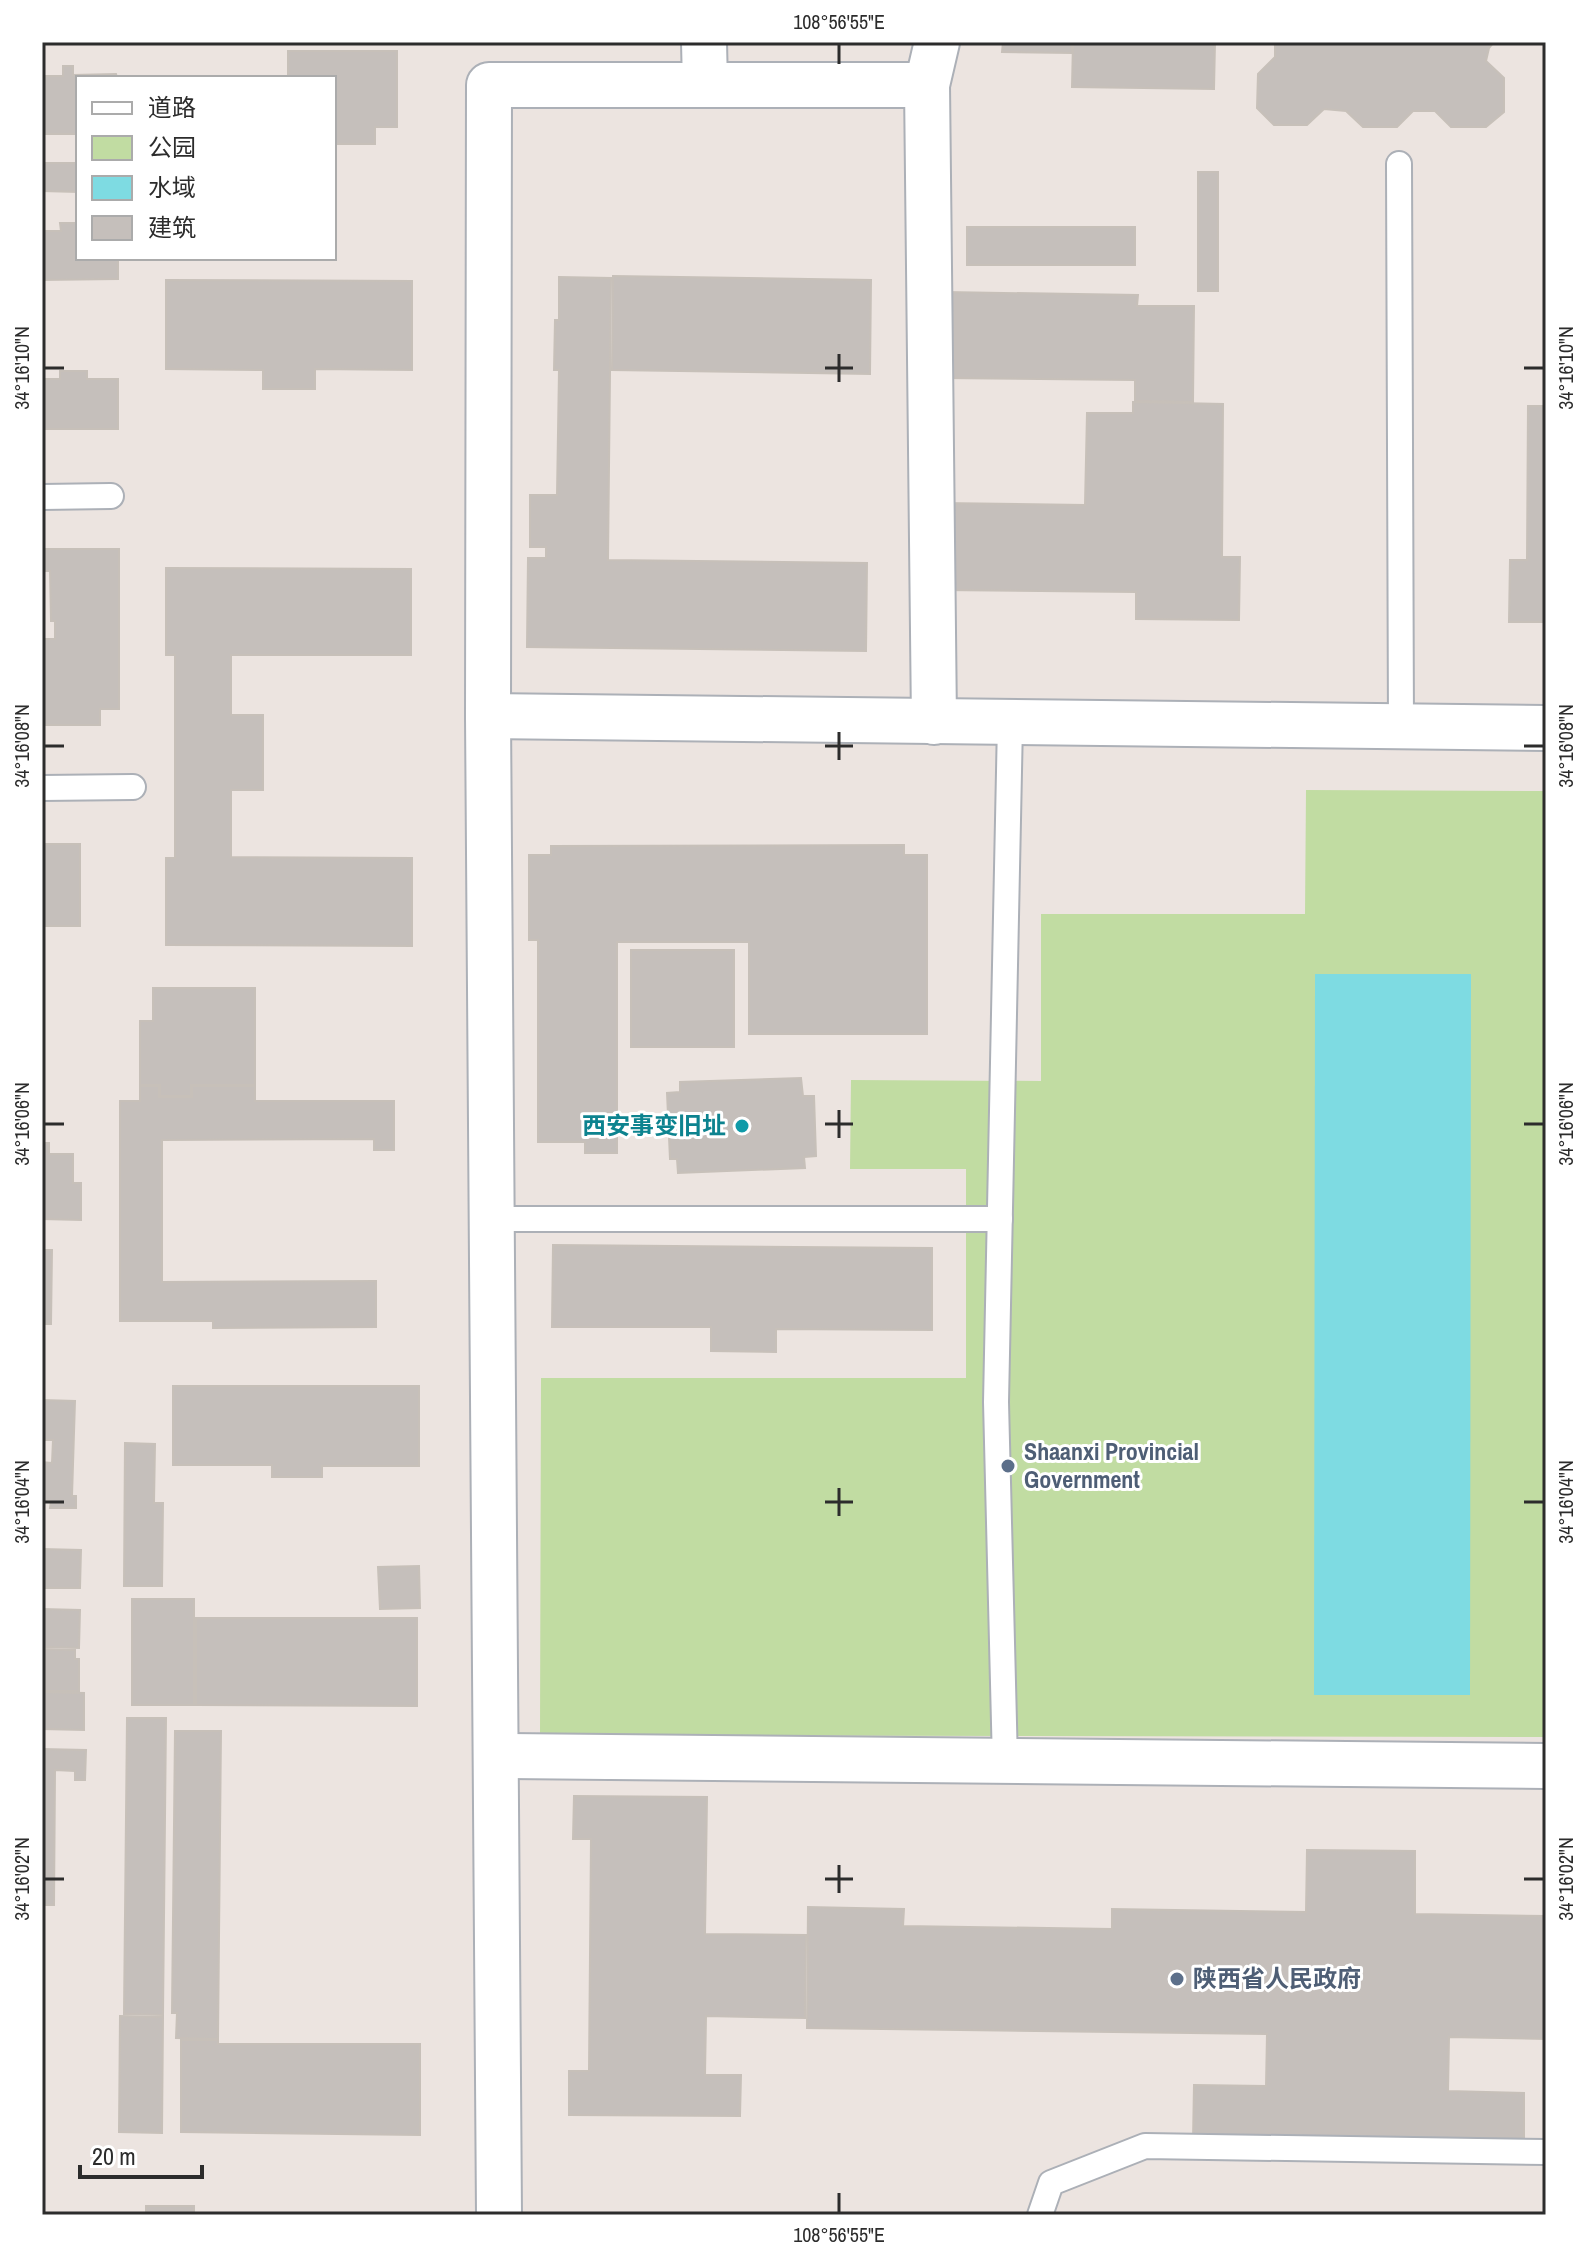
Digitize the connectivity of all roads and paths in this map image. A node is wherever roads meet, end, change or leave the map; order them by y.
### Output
1 (704, 42) edge
2 (937, 42) edge
3 (705, 85) junction
4 (927, 85) junction
5 (1399, 164) dead end
6 (111, 496) dead end
7 (42, 497) edge
8 (488, 716) junction
9 (934, 722) junction
10 (1010, 723) junction
11 (1401, 726) junction
12 (1546, 728) edge
13 (133, 787) dead end
14 (42, 788) edge
15 (492, 1219) junction
16 (1000, 1219) junction
17 (496, 1756) junction
18 (1005, 1763) junction
19 (1546, 1766) edge
20 (1546, 2152) edge
21 (499, 2215) edge
22 (1040, 2215) edge

1 - 3 street
2 - 4 street
3 - 4 street
3 - 8 street
4 - 9 street
5 - 11 lane
6 - 7 lane
8 - 9 street
8 - 15 street
9 - 10 street
10 - 11 street
10 - 16 lane
11 - 12 street
13 - 14 lane
15 - 16 lane
15 - 17 street
16 - 18 lane
17 - 18 street
17 - 21 street
18 - 19 street
20 - 22 lane

